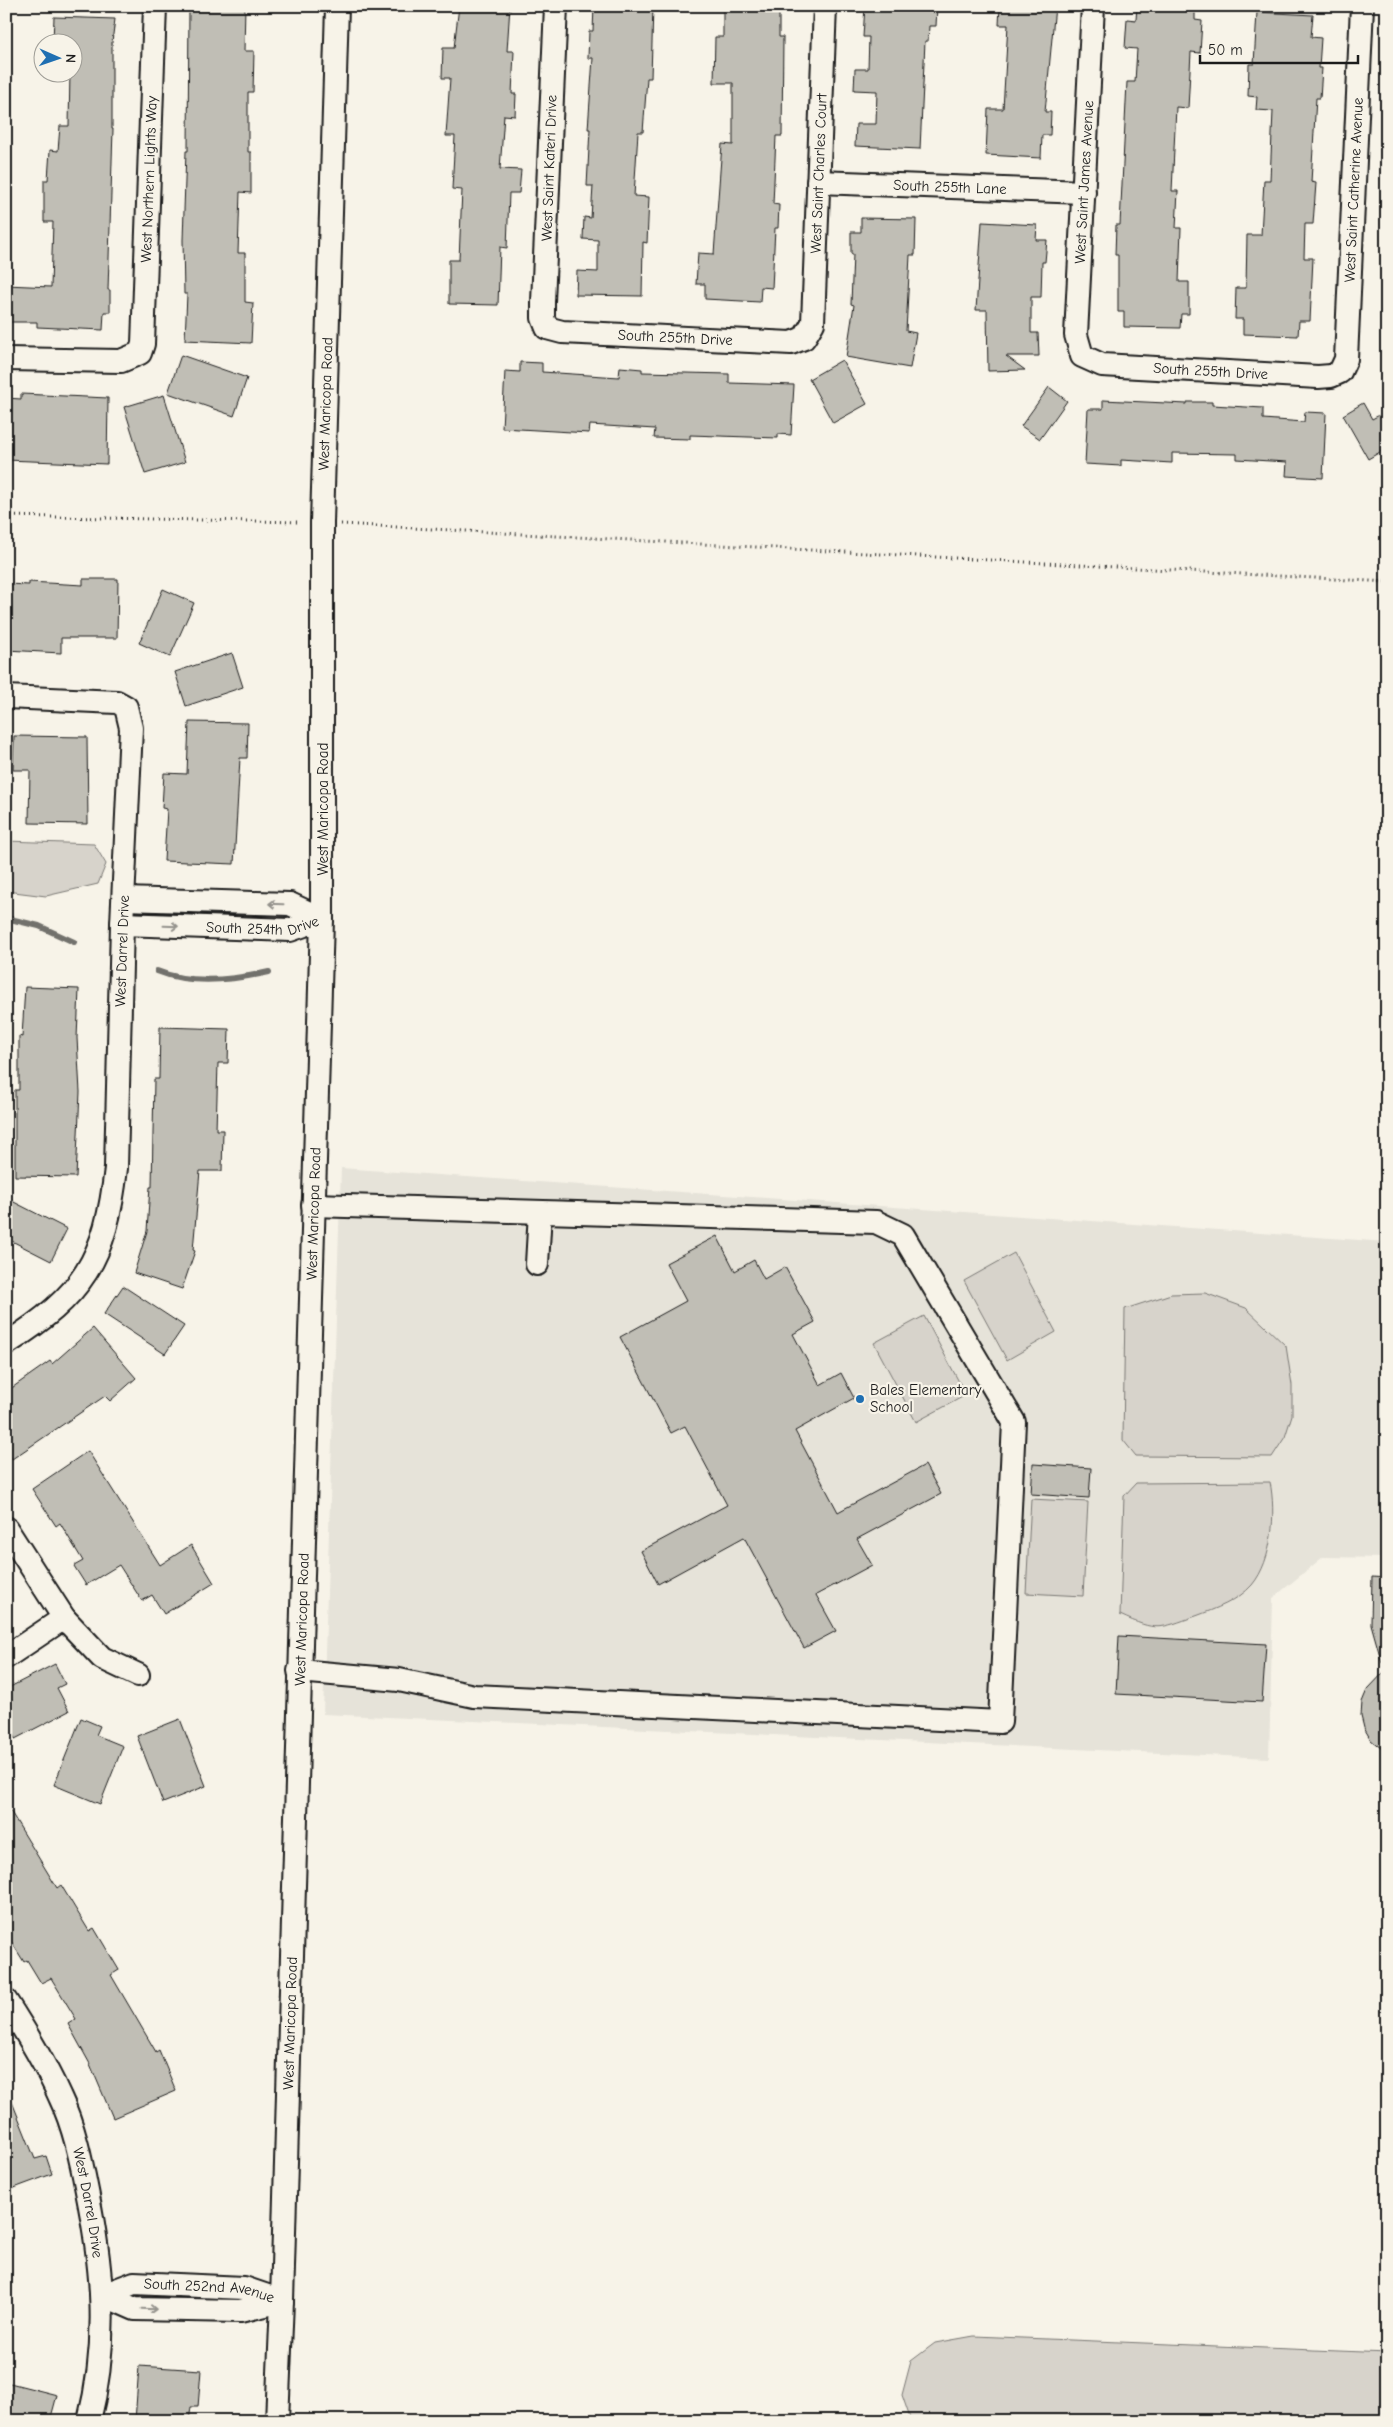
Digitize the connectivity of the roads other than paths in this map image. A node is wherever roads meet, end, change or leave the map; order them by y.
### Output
1 (155, 6) edge
2 (337, 6) edge
3 (556, 6) edge
4 (825, 6) edge
5 (1093, 6) edge
6 (1362, 6) edge
7 (818, 182) junction
8 (1084, 192) junction
9 (548, 328) joint
10 (804, 338) joint
11 (1082, 356) joint
12 (6, 358) edge
13 (1340, 372) joint
14 (6, 697) edge
15 (124, 899) junction
16 (322, 919) junction
17 (122, 924) junction
18 (313, 1205) junction
19 (540, 1212) junction
20 (538, 1264) dead end
21 (6, 1344) edge
22 (6, 1528) edge
23 (64, 1618) junction
24 (6, 1656) edge
25 (299, 1671) junction
26 (138, 1674) dead end
27 (6, 2001) edge
28 (103, 2295) junction
29 (282, 2301) junction
30 (89, 2421) edge
31 (276, 2421) edge

1 - 12 street, West Northern Lights Way
2 - 16 street, West Maricopa Road
3 - 9 street, West Saint Kateri Drive
4 - 7 street, West Saint Charles Court
5 - 8 street, West Saint James Avenue
6 - 13 street, West Saint Catherine Avenue
7 - 8 street, South 255th Lane
7 - 10 street, West Saint Charles Court
8 - 11 street, West Saint James Avenue
9 - 10 street, South 255th Drive
11 - 13 street, South 255th Drive
14 - 15 street, West Darrel Drive
16 -> 15 street, South 254th Drive
15 - 17 street, West Darrel Drive
17 -> 16 street, South 254th Drive
16 - 18 street, West Maricopa Road
17 - 21 street, West Darrel Drive
18 - 19 street
18 - 25 street, West Maricopa Road
19 - 20 street
19 - 25 street
22 - 23 street
23 - 24 street
23 - 26 street
25 - 29 street, West Maricopa Road
27 - 28 street, West Darrel Drive
28 - 29 street, South 252nd Avenue
28 - 30 street, West Darrel Drive
29 - 31 street, West Maricopa Road

